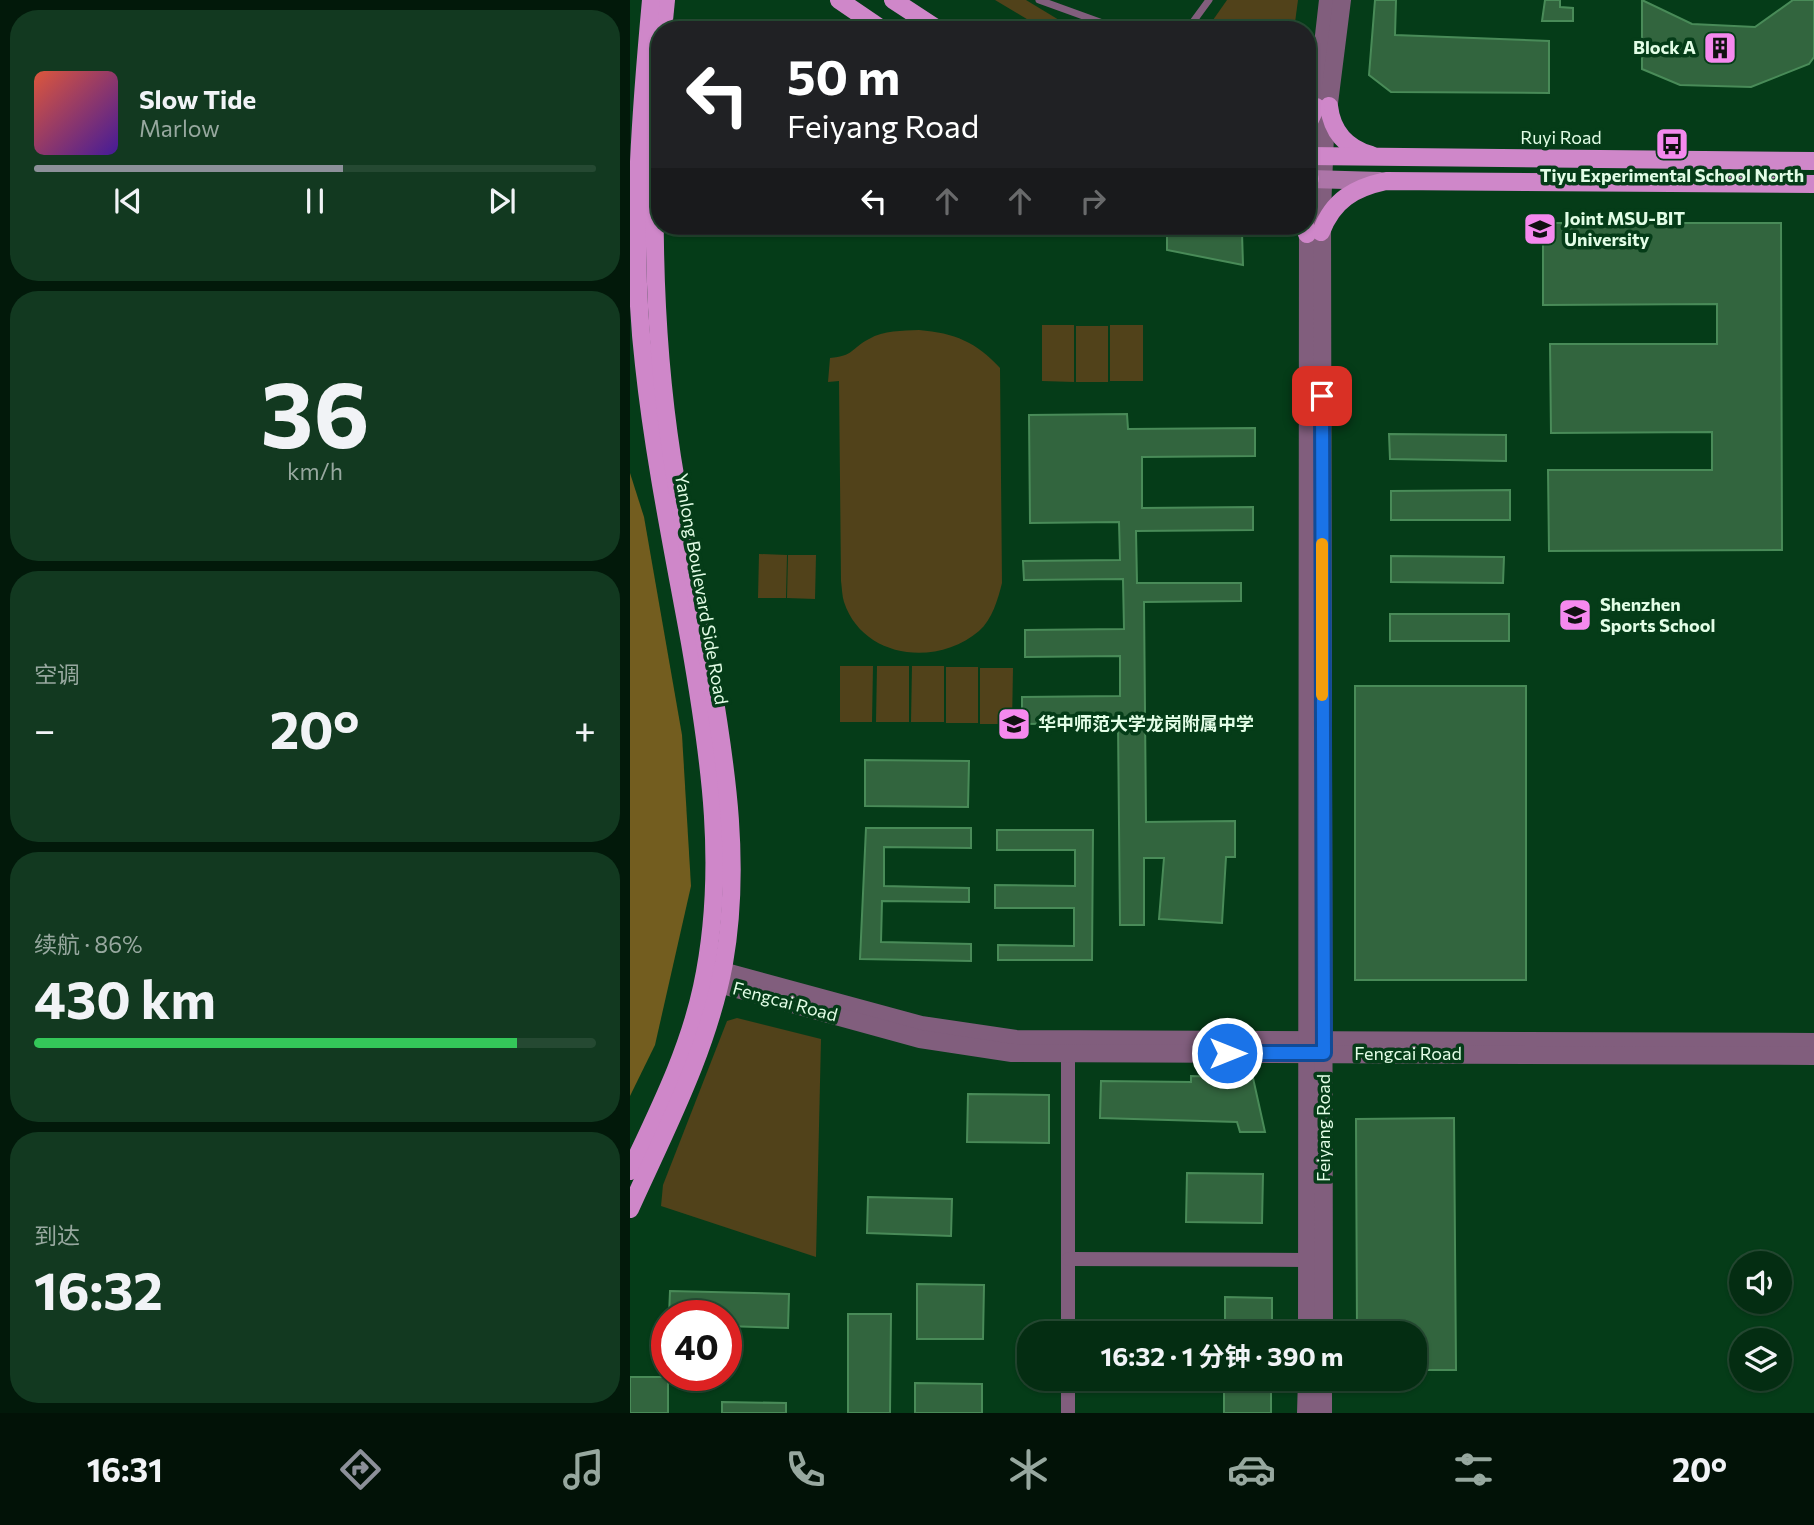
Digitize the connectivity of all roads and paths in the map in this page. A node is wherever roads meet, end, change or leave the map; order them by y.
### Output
1 (651, 0) edge
2 (666, 0) edge
3 (839, 0) edge
4 (893, 0) edge
5 (1039, 0) edge
6 (1209, 0) edge
7 (1328, 0) edge
8 (1342, 0) edge
9 (664, 21) edge
10 (870, 21) edge
11 (925, 21) edge
12 (1097, 21) edge
13 (1194, 21) edge
14 (1322, 107) junction
15 (1316, 114) edge
16 (1316, 144) edge
17 (1814, 153) edge
18 (1316, 157) edge
19 (1385, 158) junction
20 (1793, 161) junction
21 (1814, 161) edge
22 (1316, 179) edge
23 (1386, 181) junction
24 (1791, 184) junction
25 (1814, 184) edge
26 (1814, 192) edge
27 (634, 215) edge
28 (1316, 227) edge
29 (655, 235) edge
30 (1311, 235) edge
31 (630, 304) edge
32 (641, 337) junction
33 (715, 976) junction
34 (1814, 1042) edge
35 (1316, 1046) junction
36 (1068, 1054) junction
37 (1814, 1056) edge
38 (630, 1171) edge
39 (630, 1209) edge
40 (1069, 1259) junction
41 (1307, 1259) junction
42 (1068, 1321) edge
43 (1307, 1321) edge
44 (1324, 1321) edge
45 (1068, 1391) edge
46 (1307, 1391) edge
47 (1324, 1391) edge
48 (1068, 1413) edge
49 (1306, 1413) edge
50 (1323, 1413) edge

1 - 27 main road, Yanlong Boulevard Side Road
2 - 9 main road
3 - 10 main road
4 - 11 main road
5 - 12 lane
6 - 13 lane
7 - 14 street, Feiyang Road
8 - 14 street, Feiyang Road
14 - 15 main road
14 - 16 street, Feiyang Road
14 - 19 main road
17 - 20 main road
18 - 19 main road, Ruyi Road
19 - 20 main road, Ruyi Road
20 - 21 main road, Ruyi Road
22 - 23 main road
23 - 24 main road
23 - 28 main road
24 - 25 main road
24 - 26 main road
27 - 32 main road, Yanlong Boulevard Side Road
29 - 33 main road, Yanlong Boulevard Side Road
30 - 35 street, Feiyang Road
31 - 32 street
32 - 33 main road, Yanlong Boulevard Side Road
33 - 35 street, Fengcai Road
33 - 36 street, Fengcai Road
33 - 38 main road, Yanlong Boulevard Side Road
33 - 39 main road, Yanlong Boulevard Side Road
34 - 35 street, Fengcai Road
35 - 36 street, Fengcai Road
35 - 37 street, Fengcai Road
35 - 41 street, Feiyang Road
35 - 44 street, Feiyang Road
36 - 40 street
40 - 41 street
40 - 42 street
41 - 43 street, Feiyang Road
45 - 48 street
46 - 49 street
47 - 50 street

